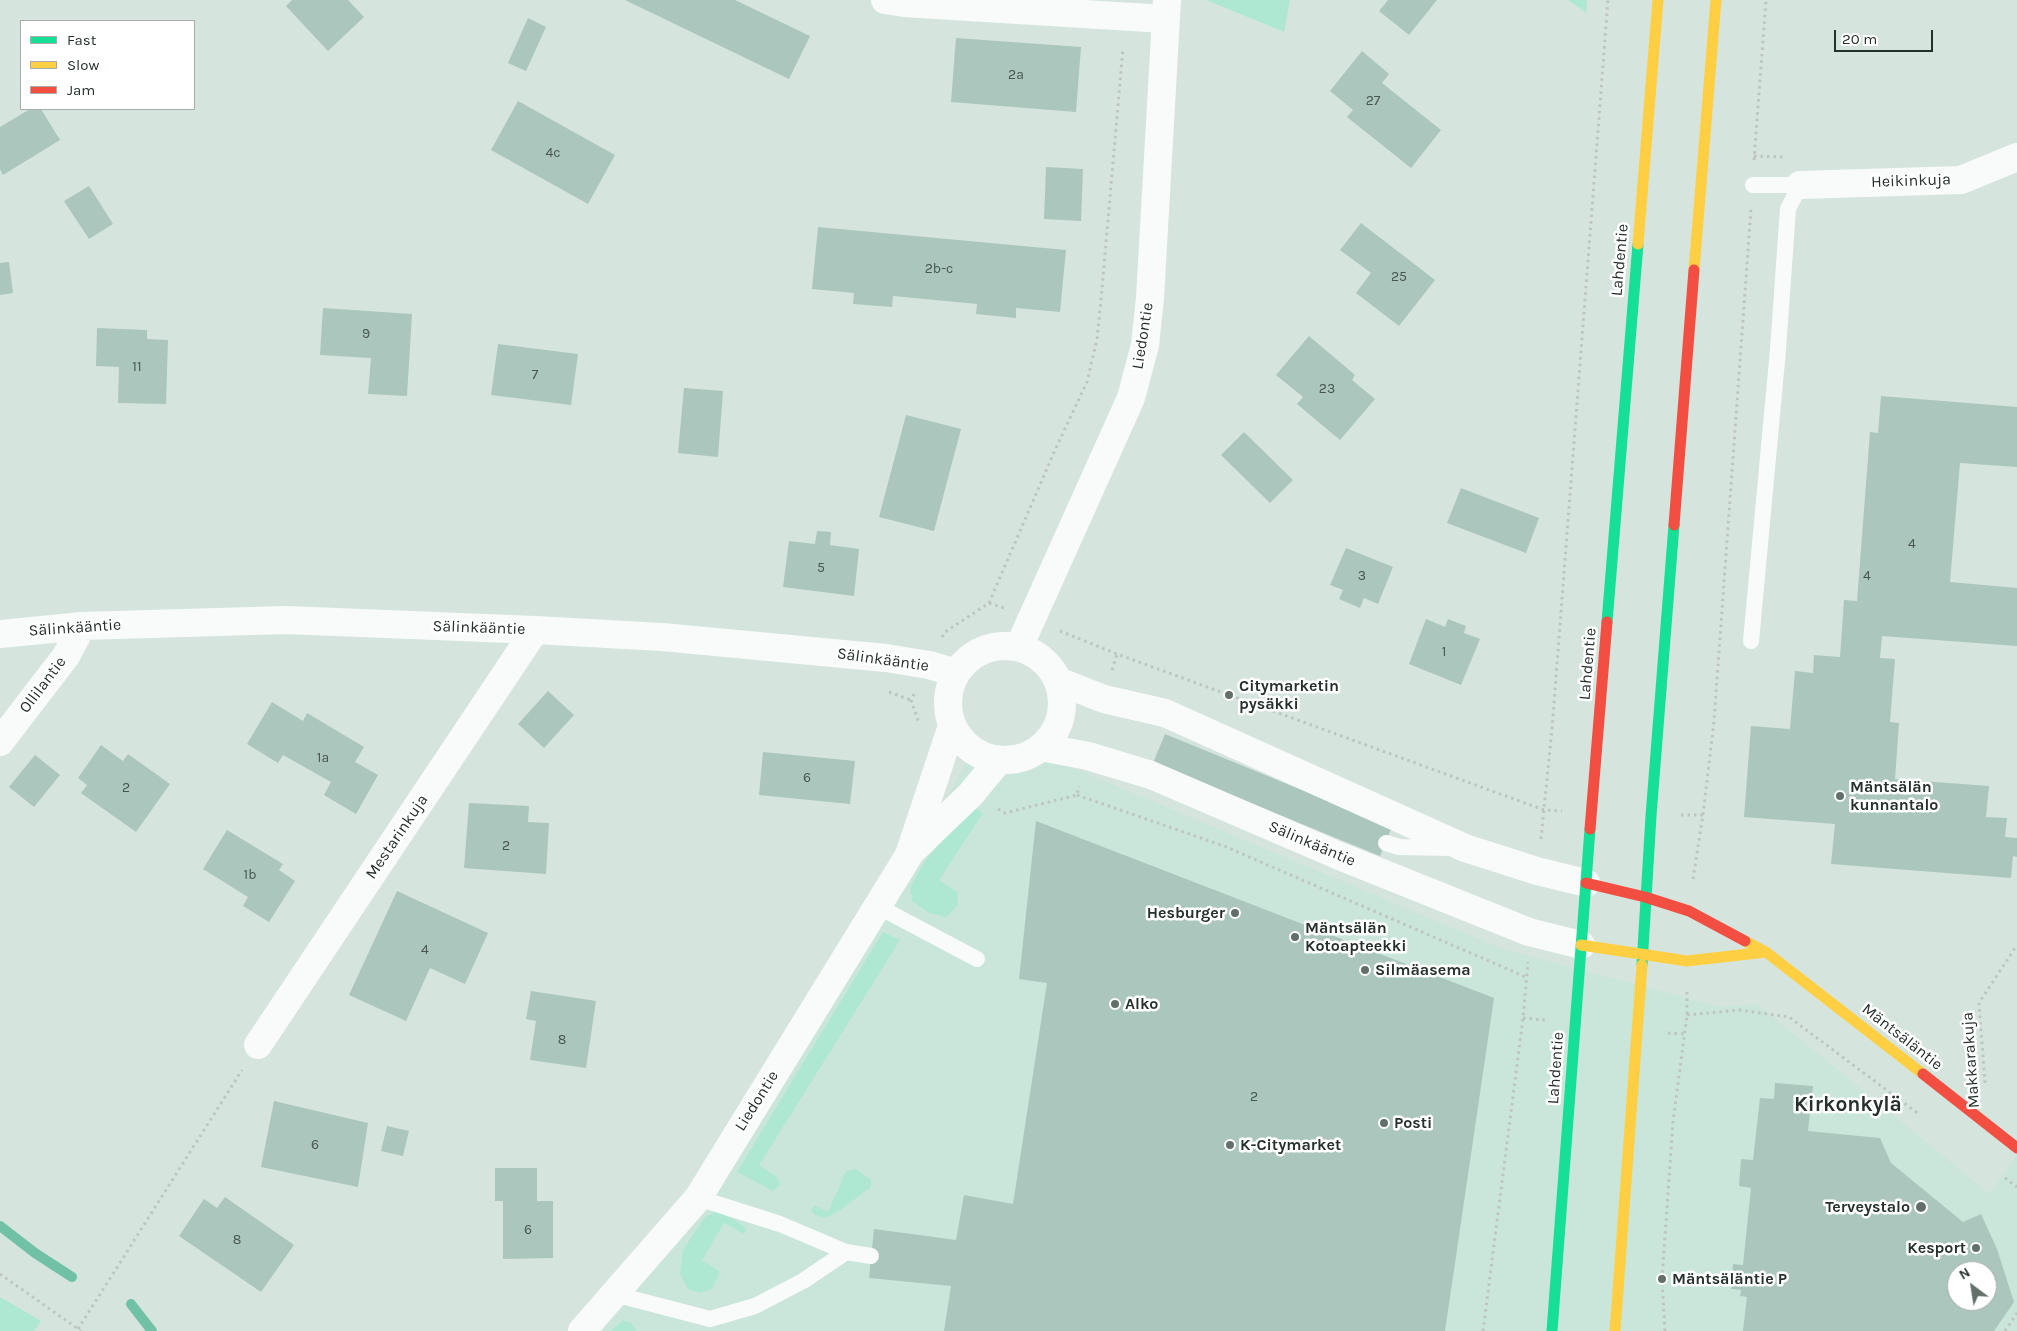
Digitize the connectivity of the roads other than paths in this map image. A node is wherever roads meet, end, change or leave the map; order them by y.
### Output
1 (886, 0) edge
2 (1658, 0) edge
3 (1716, 0) edge
4 (1166, 9) edge
5 (2017, 157) edge
6 (1753, 185) road end
7 (1800, 185) junction
8 (82, 626) junction
9 (535, 630) junction
10 (0, 634) edge
11 (1751, 641) dead end
12 (1019, 648) junction
13 (956, 673) junction
14 (1058, 682) junction
15 (952, 726) junction
16 (0, 742) edge
17 (1042, 747) junction
18 (999, 760) junction
19 (1386, 843) dead end
20 (1465, 848) junction
21 (909, 855) junction
22 (1586, 883) junction
23 (1645, 897) junction
24 (877, 906) junction
25 (1581, 945) junction
26 (1766, 952) junction
27 (1642, 955) junction
28 (977, 960) dead end
29 (258, 1045) road end
30 (2017, 1148) edge
31 (698, 1198) junction
32 (846, 1252) junction
33 (871, 1256) dead end
34 (614, 1294) junction
35 (582, 1331) edge
36 (1552, 1331) edge
37 (1615, 1331) edge

1 - 4 street
2 - 22 main road, Lahdentie
3 - 23 main road
4 - 12 street, Liedontie
5 - 7 street, Heikinkuja
6 - 7 lane
7 - 11 lane
8 - 9 street, Sälinkääntie
8 - 10 street, Sälinkääntie
8 - 16 street, Ollilantie
9 - 13 street, Sälinkääntie
9 - 29 street, Mestarinkuja
12 - 13 street
12 - 14 street
13 - 15 street
14 - 17 street
14 - 20 street
15 - 18 street
15 - 21 street, Liedontie
17 - 18 street
17 - 25 street, Sälinkääntie
18 - 21 street, Liedontie
19 - 20 lane
20 - 22 street
21 - 24 street, Liedontie
22 - 23 main road, Mäntsäläntie
22 - 25 main road, Lahdentie
23 - 26 main road, Mäntsäläntie
23 - 27 main road
24 - 28 lane
24 - 31 street, Liedontie
25 - 27 main road
25 - 36 main road, Lahdentie
26 - 27 main road
26 - 30 main road, Mäntsäläntie
27 - 37 main road
31 - 32 lane
31 - 34 street, Liedontie
32 - 33 lane
32 - 34 lane
34 - 35 street, Liedontie

